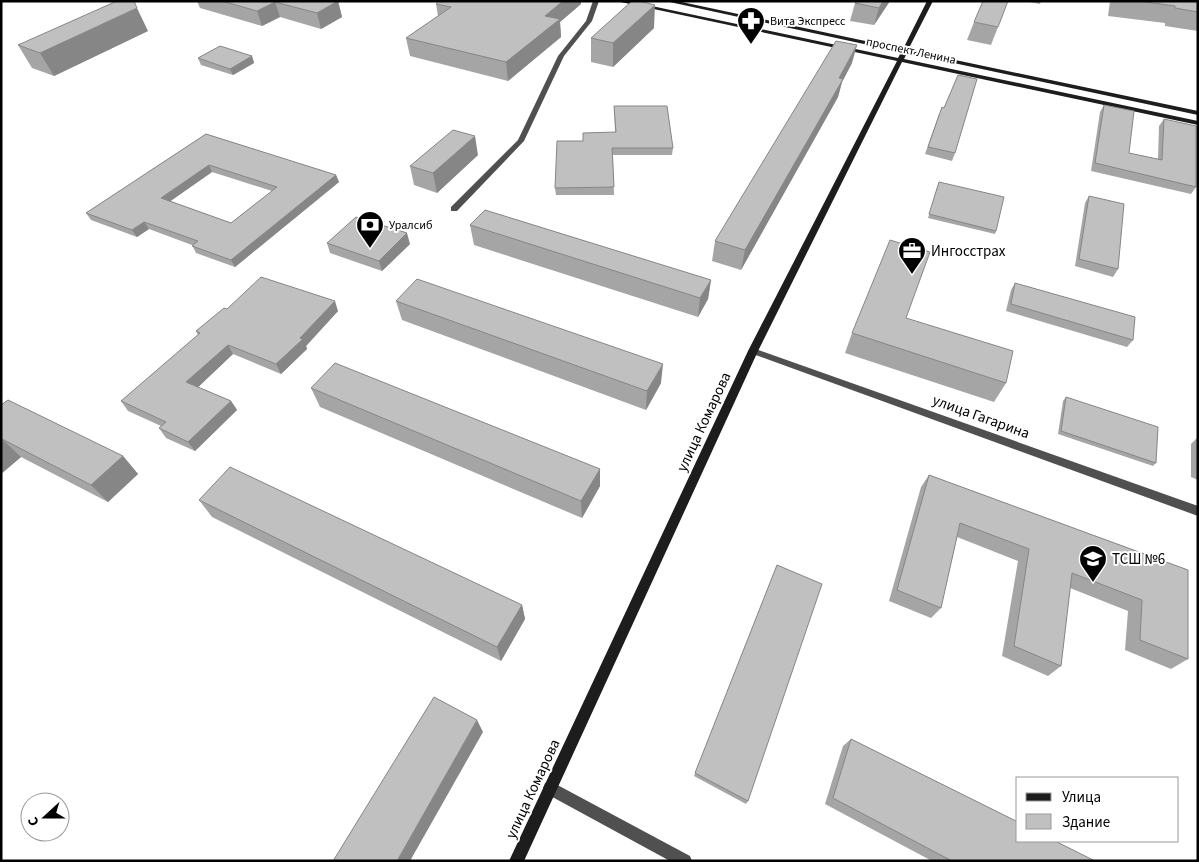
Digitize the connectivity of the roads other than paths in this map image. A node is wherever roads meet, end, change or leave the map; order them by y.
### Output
1 (596, 1) edge
2 (619, 1) edge
3 (668, 1) edge
4 (930, 1) edge
5 (902, 56) junction
6 (1198, 113) edge
7 (1198, 124) edge
8 (454, 208) dead end
9 (754, 351) junction
10 (1198, 511) edge
11 (550, 788) junction
12 (516, 861) edge
13 (685, 861) edge

1 - 8 street
2 - 5 street, проспект Ленина
3 - 5 street, проспект Ленина
4 - 5 street, улица Комарова
5 - 6 street, проспект Ленина
5 - 7 street, проспект Ленина
5 - 9 street, улица Комарова
9 - 10 street, улица Гагарина
9 - 11 street, улица Комарова
11 - 12 street, улица Комарова
11 - 13 street

